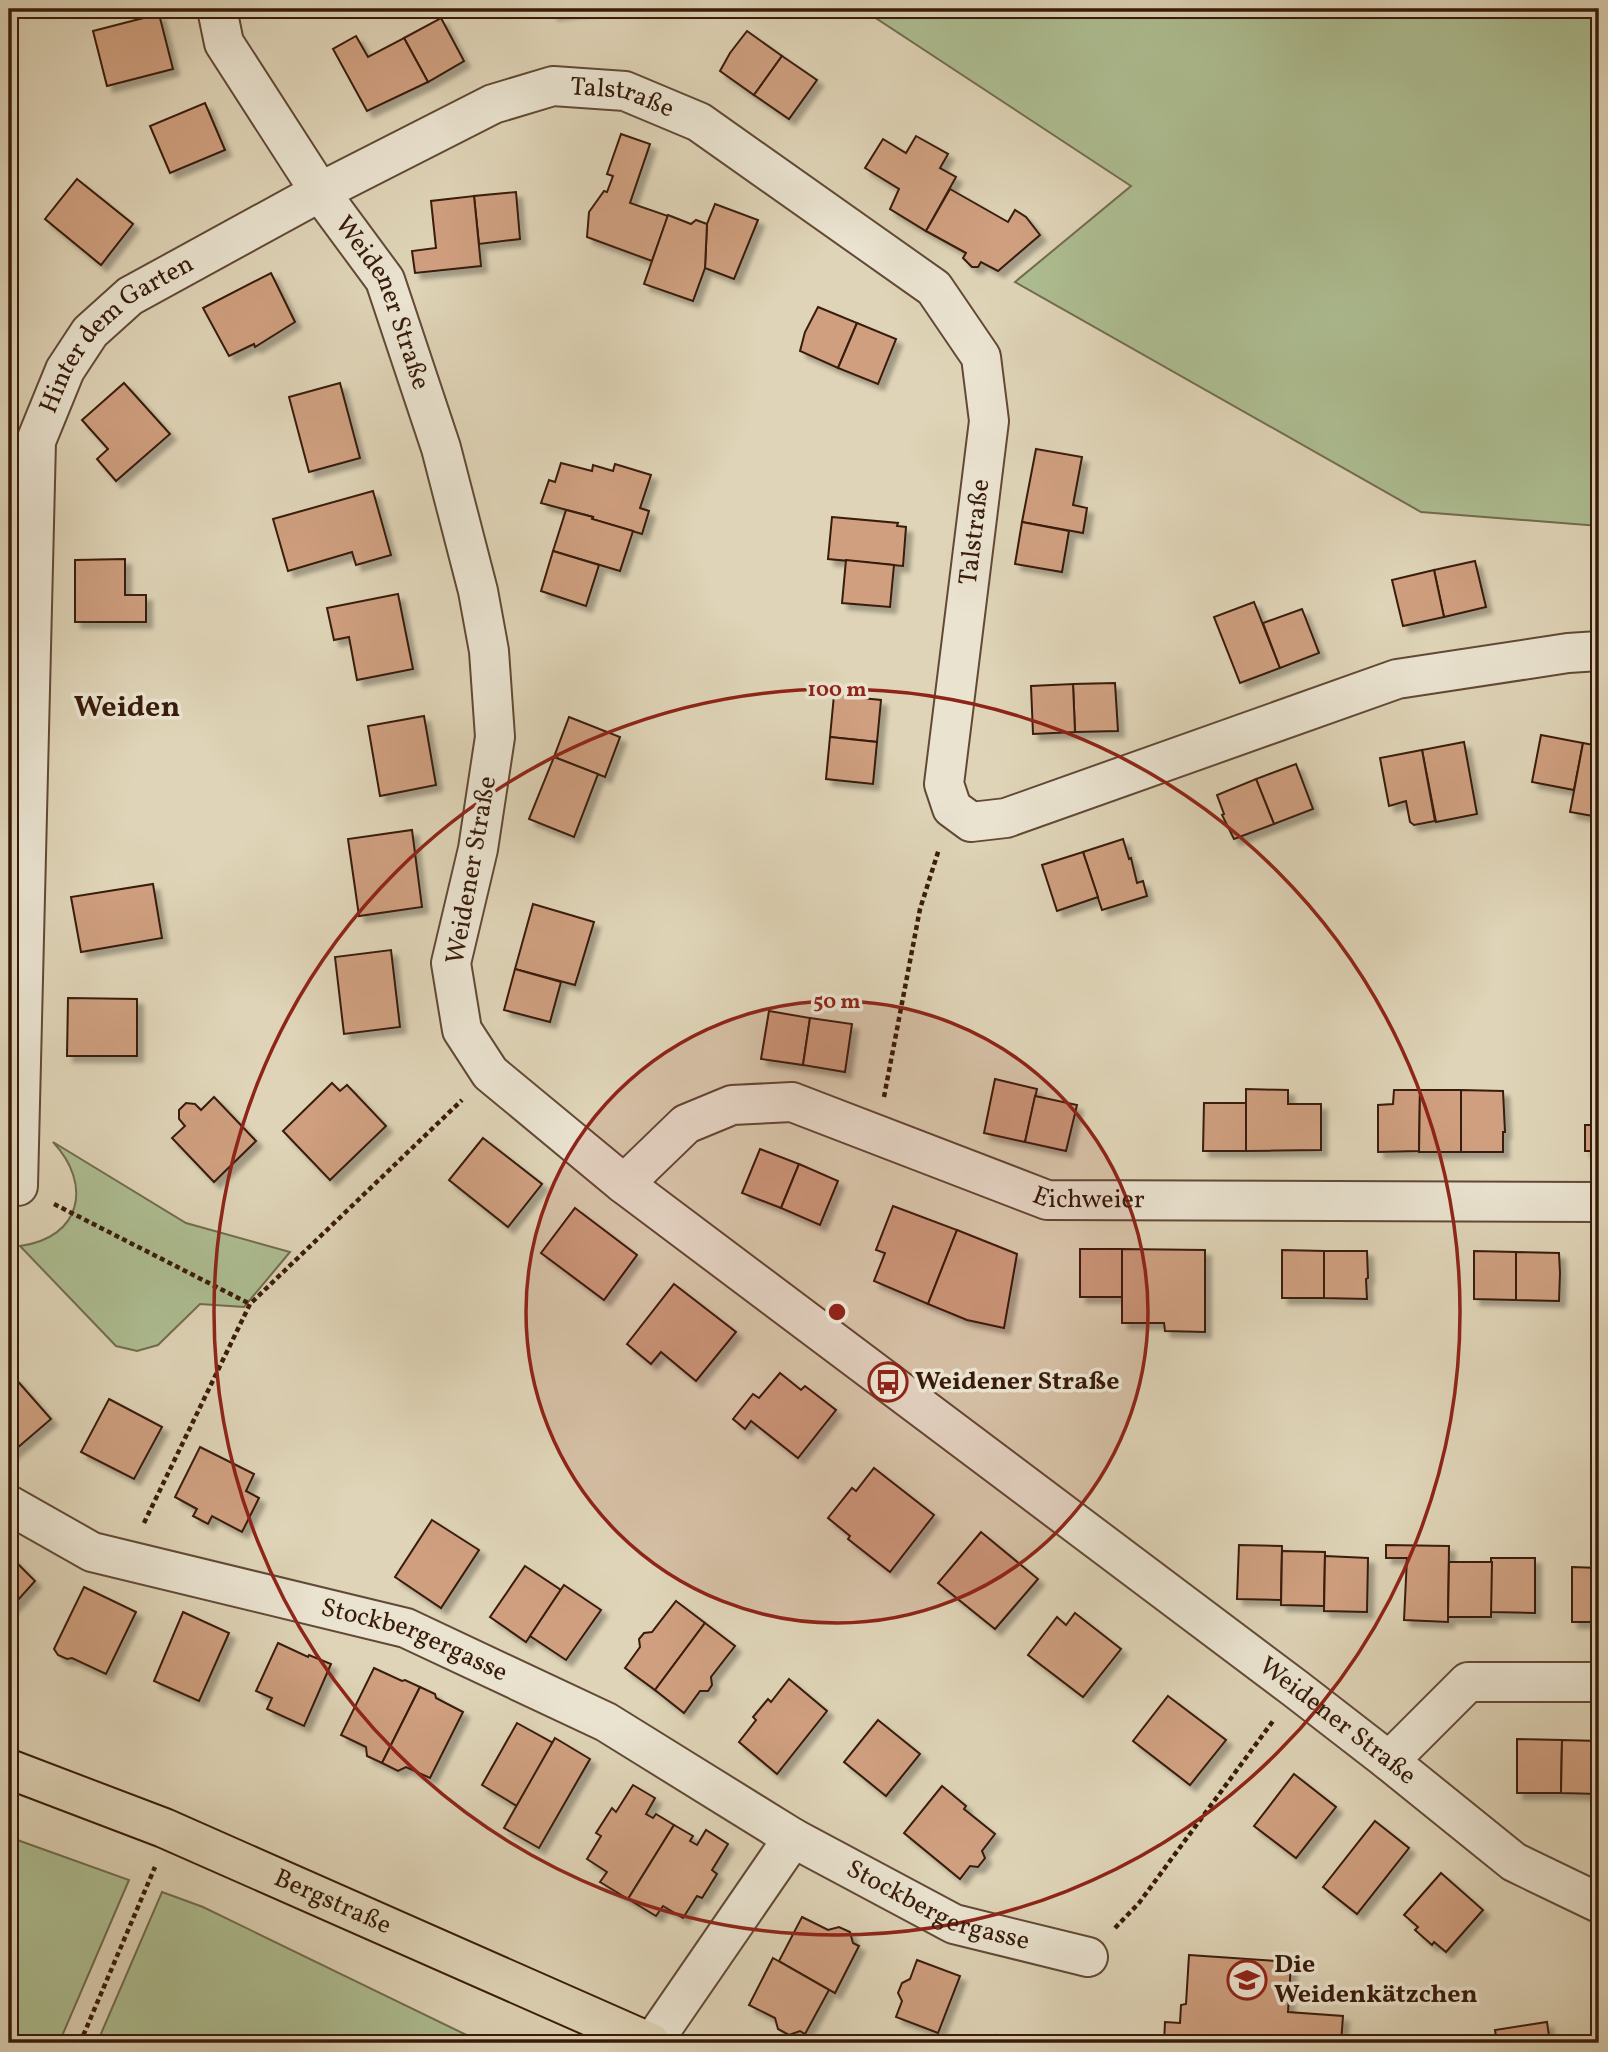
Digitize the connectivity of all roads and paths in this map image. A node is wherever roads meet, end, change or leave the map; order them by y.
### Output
1 (218, 9) edge
2 (320, 192) junction
3 (22, 440) edge
4 (1599, 651) edge
5 (952, 808) junction
6 (490, 1073) junction
7 (878, 1135) junction
8 (624, 1184) junction
9 (18, 1186) joint
10 (1599, 1202) edge
11 (250, 1304) junction
12 (9, 1505) edge
13 (125, 1560) junction
14 (1599, 1682) edge
15 (1296, 1689) junction
16 (1389, 1761) junction
17 (9, 1769) edge
18 (164, 1828) junction
19 (793, 1838) junction
20 (1599, 1903) edge
21 (1088, 1957) joint
22 (80, 2043) edge
23 (652, 2043) edge

1 - 2 street, Weidener Straße
2 - 3 street, Hinter dem Garten
2 - 5 street, Talstraße
2 - 6 street, Weidener Straße
3 - 9 street, Hinter dem Garten
4 - 5 street
5 - 7 path
6 - 8 street, Weidener Straße
6 - 11 path
7 - 8 street, Eichweier
7 - 10 street, Eichweier
8 - 15 street, Weidener Straße
9 - 11 path
11 - 13 path
12 - 13 street, Stockbergergasse
13 - 19 street, Stockbergergasse
14 - 16 street
15 - 16 street, Weidener Straße
15 - 21 path
16 - 20 street, Weidener Straße
17 - 18 main road, Bergstraße
18 - 22 path
18 - 23 main road, Bergstraße
19 - 21 street, Stockbergergasse
19 - 23 street

